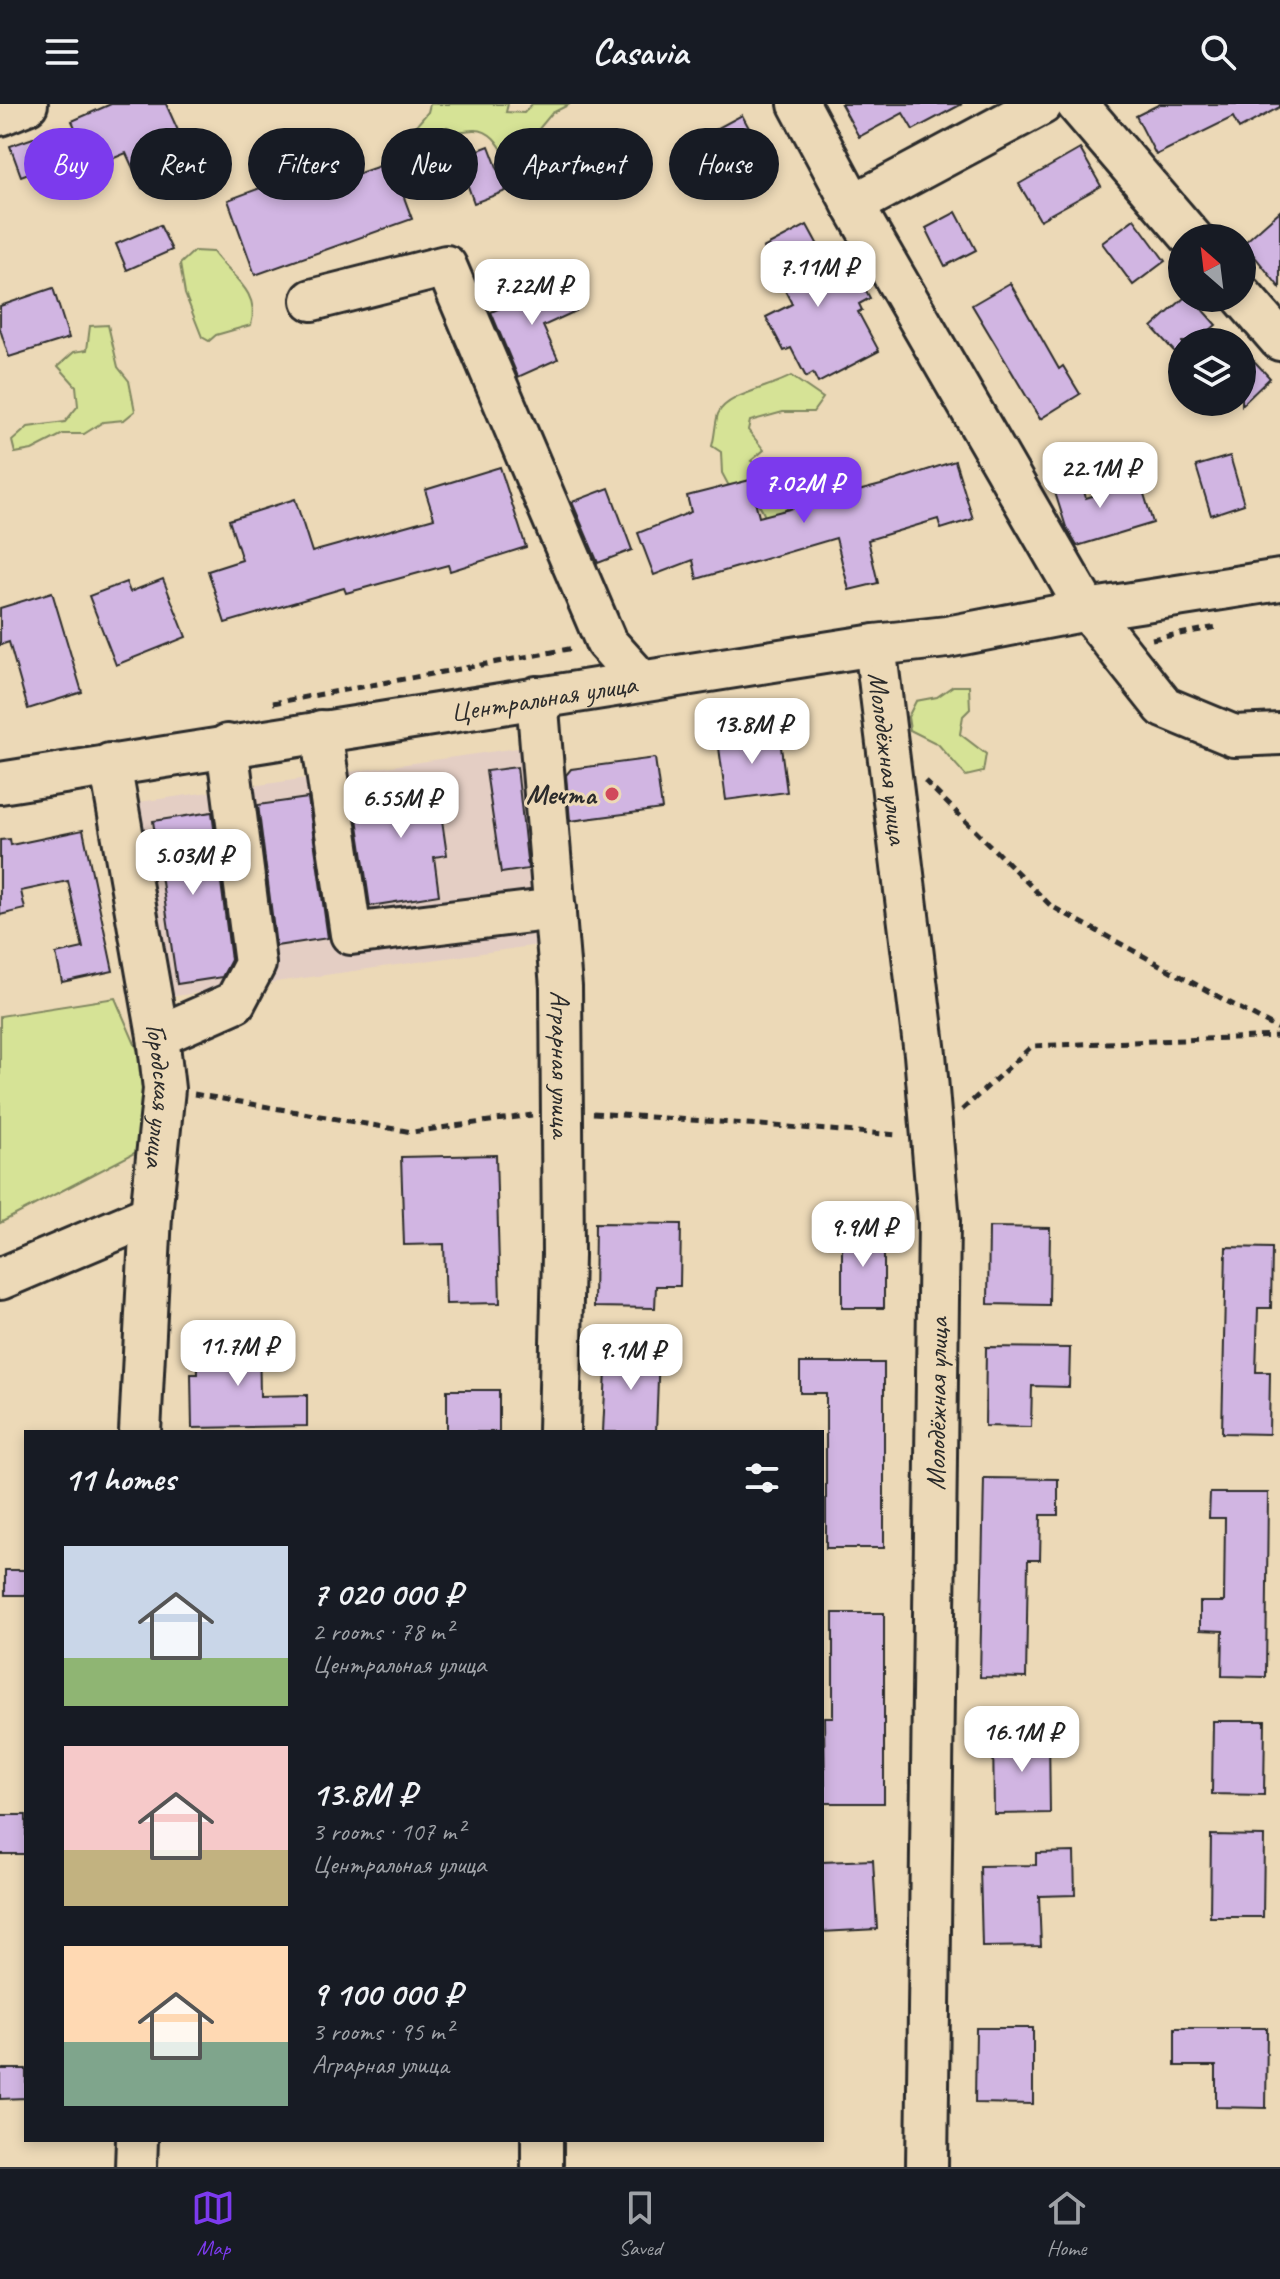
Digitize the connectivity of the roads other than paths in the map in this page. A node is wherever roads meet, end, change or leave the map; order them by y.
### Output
1 (27, 104) edge
2 (799, 104) edge
3 (1042, 104) edge
4 (1077, 104) edge
5 (0, 115) edge
6 (853, 205) junction
7 (1180, 224) edge
8 (312, 300) dead end
9 (1256, 312) edge
10 (1280, 340) edge
11 (1280, 580) edge
12 (1087, 610) junction
13 (875, 645) junction
14 (641, 681) junction
15 (537, 697) junction
16 (321, 731) junction
17 (1280, 734) edge
18 (227, 745) junction
19 (110, 764) junction
20 (0, 783) edge
21 (555, 909) junction
22 (158, 1036) junction
23 (151, 1215) junction
24 (0, 1279) edge
25 (140, 1430) edge
26 (559, 1430) edge
27 (137, 2142) edge
28 (542, 2142) edge
29 (136, 2167) edge
30 (542, 2167) edge
31 (927, 2167) edge

1 - 5 street
2 - 6 street
3 - 6 street
4 - 7 street
6 - 12 street
8 - 14 street
9 - 10 street
11 - 12 street, Центральная улица
12 - 13 street, Центральная улица
12 - 17 street
13 - 14 street, Центральная улица
13 - 31 street, Молодёжная улица
14 - 15 street, Центральная улица
15 - 16 street, Центральная улица
15 - 21 street, Аграрная улица
16 - 18 street, Центральная улица
16 - 21 street
18 - 19 street, Центральная улица
18 - 22 street
19 - 20 street, Центральная улица
19 - 22 street, Городская улица
21 - 26 street, Аграрная улица
22 - 23 street, Городская улица
23 - 24 street
23 - 25 street, Городская улица
27 - 29 street
28 - 30 street

